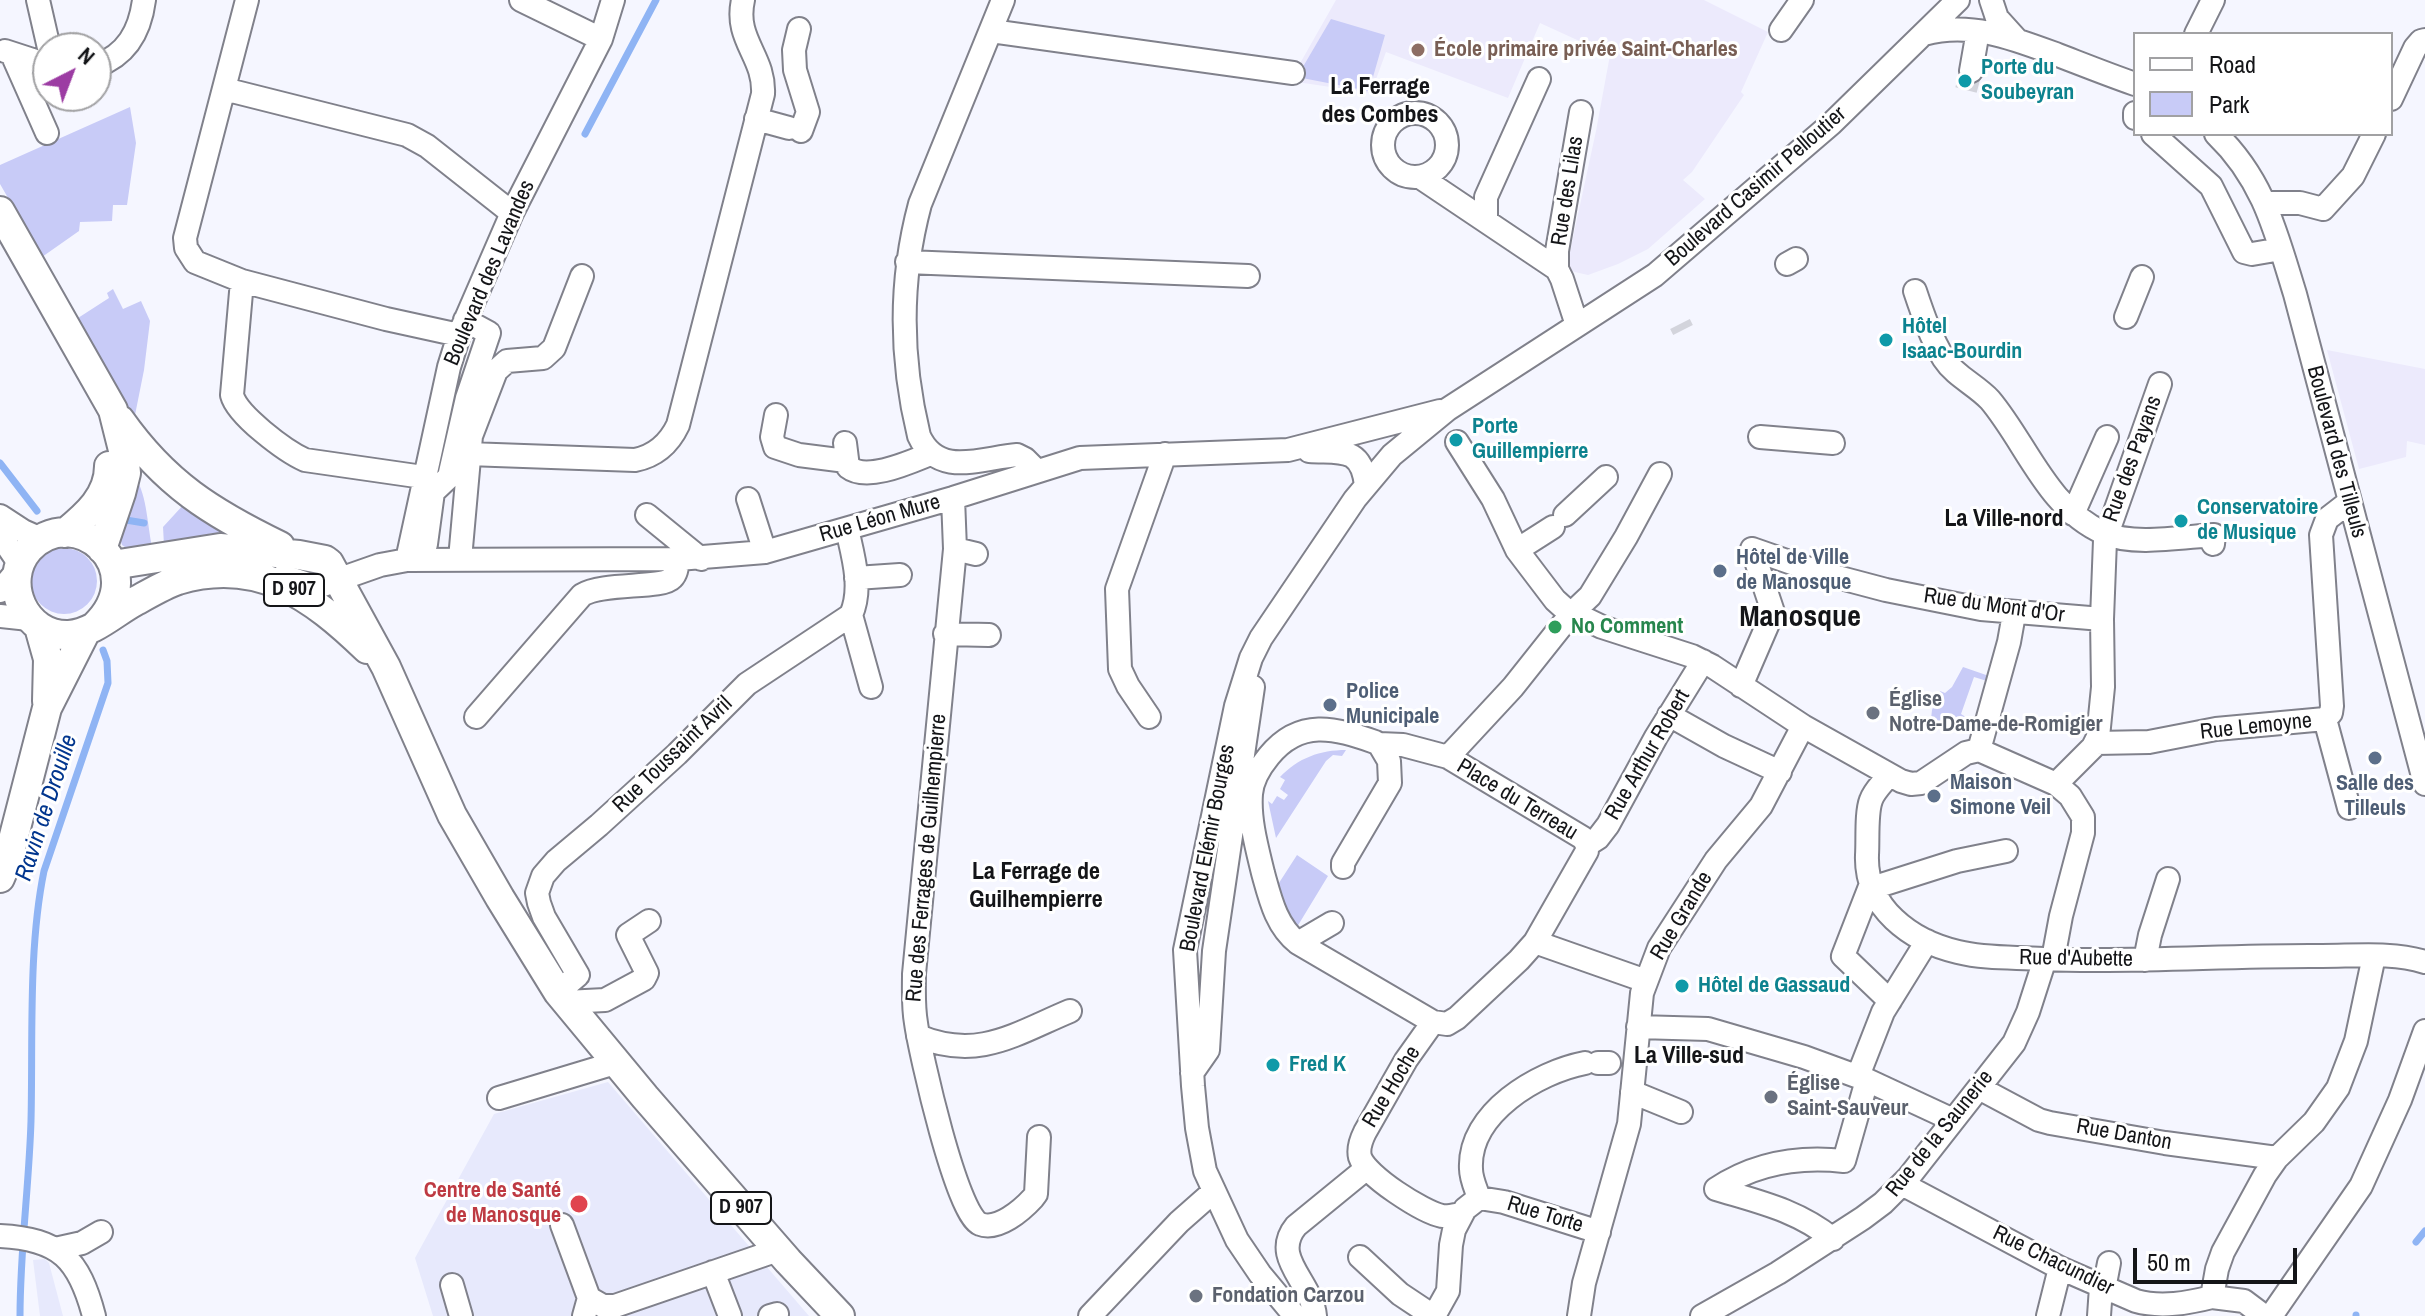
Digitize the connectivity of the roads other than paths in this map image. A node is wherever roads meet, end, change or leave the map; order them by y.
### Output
1 (38, 0) edge
2 (144, 0) edge
3 (247, 0) edge
4 (521, 0) edge
5 (613, 0) edge
6 (743, 0) edge
7 (1003, 0) edge
8 (1802, 0) edge
9 (1958, 0) edge
10 (1975, 0) edge
11 (2213, 0) edge
12 (1994, 9) edge
13 (799, 29) dead end
14 (1781, 30) dead end
15 (991, 31) junction
16 (1978, 31) junction
17 (45, 32) edge
18 (2197, 32) edge
19 (1924, 34) junction
20 (601, 39) junction
21 (2016, 39) junction
22 (2425, 40) edge
23 (6, 52) edge
24 (112, 58) edge
25 (32, 60) edge
26 (1971, 71) tunnel mouth
27 (1293, 73) dead end
28 (1539, 79) dead end
29 (2133, 83) edge
30 (224, 89) junction
31 (2393, 95) edge
32 (1581, 112) dead end
33 (756, 119) junction
34 (47, 133) dead end
35 (2155, 136) edge
36 (2218, 136) edge
37 (2373, 136) edge
38 (1420, 177) dead end
39 (0, 211) edge
40 (2269, 212) junction
41 (512, 213) junction
42 (1486, 221) junction
43 (2281, 249) junction
44 (907, 262) junction
45 (1557, 269) junction
46 (582, 276) dead end
47 (1248, 276) dead end
48 (2142, 277) dead end
49 (242, 281) junction
50 (1915, 291) dead end
51 (2118, 317) dead end
52 (1577, 325) junction
53 (462, 327) junction
54 (87, 364) junction
55 (2160, 384) dead end
56 (113, 410) junction
57 (1442, 413) junction
58 (776, 415) dead end
59 (1403, 421) junction
60 (1760, 437) dead end
61 (2107, 437) dead end
62 (1833, 443) dead end
63 (1288, 450) junction
64 (468, 454) junction
65 (930, 454) junction
66 (1165, 454) junction
67 (1392, 455) junction
68 (1037, 471) junction
69 (1660, 474) dead end
70 (423, 477) junction
71 (1606, 477) dead end
72 (1366, 485) junction
73 (953, 498) junction
74 (748, 499) dead end
75 (2349, 502) junction
76 (2073, 514) junction
77 (647, 515) dead end
78 (0, 516) edge
79 (847, 529) junction
80 (0, 535) edge
81 (2106, 535) junction
82 (53, 536) junction
83 (426, 544) dead end
84 (2213, 544) dead end
85 (108, 547) junction
86 (1517, 550) junction
87 (765, 552) junction
88 (460, 559) junction
89 (678, 559) junction
90 (701, 559) junction
91 (407, 560) junction
92 (321, 565) junction
93 (863, 569) junction
94 (900, 575) dead end
95 (12, 576) edge
96 (176, 581) junction
97 (1571, 614) junction
98 (2014, 614) junction
99 (851, 615) junction
100 (0, 616) edge
101 (2102, 619) junction
102 (34, 623) junction
103 (90, 628) junction
104 (945, 634) junction
105 (989, 635) dead end
106 (1251, 658) junction
107 (1703, 661) junction
108 (386, 667) junction
109 (1741, 686) junction
110 (871, 687) dead end
111 (47, 708) junction
112 (1669, 715) junction
113 (476, 717) dead end
114 (1149, 717) dead end
115 (2415, 717) edge
116 (2325, 719) junction
117 (1803, 726) junction
118 (2096, 743) junction
119 (1379, 744) junction
120 (1979, 750) junction
121 (1448, 757) junction
122 (1780, 772) junction
123 (2424, 774) edge
124 (1888, 776) junction
125 (2056, 784) junction
126 (1244, 786) junction
127 (2349, 808) dead end
128 (1587, 845) junction
129 (2006, 851) dead end
130 (1343, 867) dead end
131 (0, 878) edge
132 (2168, 879) dead end
133 (1872, 886) junction
134 (649, 921) dead end
135 (1332, 923) dead end
136 (1927, 941) junction
137 (1535, 942) junction
138 (1298, 943) junction
139 (2374, 956) junction
140 (2049, 959) junction
141 (2145, 960) junction
142 (2425, 962) edge
143 (1646, 981) junction
144 (562, 997) junction
145 (1890, 1001) junction
146 (1070, 1011) dead end
147 (1433, 1022) junction
148 (1638, 1027) junction
149 (2425, 1031) edge
150 (918, 1036) junction
151 (615, 1063) junction
152 (1611, 1064) junction
153 (1192, 1073) junction
154 (1862, 1078) junction
155 (1979, 1088) junction
156 (1632, 1092) junction
157 (499, 1098) dead end
158 (1681, 1112) dead end
159 (1953, 1120) junction
160 (1039, 1137) dead end
161 (2277, 1158) junction
162 (1364, 1162) junction
163 (1902, 1184) junction
164 (1213, 1192) junction
165 (1479, 1198) junction
166 (1458, 1222) junction
167 (562, 1225) dead end
168 (101, 1232) dead end
169 (1599, 1232) junction
170 (5, 1236) edge
171 (1833, 1239) junction
172 (46, 1244) junction
173 (778, 1250) junction
174 (1360, 1257) dead end
175 (2109, 1263) dead end
176 (2060, 1268) junction
177 (713, 1272) junction
178 (452, 1285) dead end
179 (2103, 1288) junction
180 (2212, 1297) junction
181 (586, 1307) edge
182 (94, 1316) edge
183 (461, 1316) edge
184 (730, 1316) edge
185 (840, 1316) edge
186 (1090, 1316) edge
187 (1295, 1316) edge
188 (1315, 1316) edge
189 (1433, 1316) edge
190 (1579, 1316) edge
191 (1702, 1316) edge
192 (2048, 1316) edge
193 (2099, 1316) edge
194 (2264, 1316) edge
195 (2271, 1316) edge

1 - 17 street
2 - 24 street
3 - 30 street
4 - 20 street
5 - 20 street, Boulevard des Lavandes
6 - 33 street
7 - 15 street
8 - 14 street
9 - 19 street, Boulevard Casimir Pelloutier
10 - 12 street
11 - 18 street
12 - 21 street
13 - 33 street
15 - 27 street
15 - 44 street
16 - 19 street
16 - 21 street
16 - 26 street
19 - 52 street, Boulevard Casimir Pelloutier
20 - 41 street, Boulevard des Lavandes
21 - 29 street
22 - 31 street
23 - 25 street
23 - 34 street
28 - 42 street
30 - 41 street
30 - 49 street
32 - 45 street, Rue des Lilas
33 - 64 street
35 - 43 street
36 - 40 street, Boulevard des Tilleuls
37 - 40 street
38 - 42 street
39 - 54 main road
40 - 43 street, Boulevard des Tilleuls
41 - 53 street, Boulevard des Lavandes
42 - 45 street
43 - 75 street, Boulevard des Tilleuls
44 - 47 street
44 - 65 street
45 - 52 street
46 - 64 street
48 - 51 street
49 - 53 street
49 - 70 street
50 - 76 street
52 - 57 street, Boulevard Casimir Pelloutier
53 - 70 street, Boulevard des Lavandes
53 - 83 street
54 - 56 main road
54 - 82 main road
55 - 81 street, Rue des Payans
56 - 85 main road
56 - 92 main road
57 - 59 street
57 - 67 street, Boulevard Elémir Bourges
57 - 86 street
58 - 65 street
59 - 63 street, Rue Léon Mure
59 - 67 street
60 - 62 street
61 - 76 street
63 - 66 street, Rue Léon Mure
63 - 72 street
64 - 88 street
65 - 68 street
66 - 68 street, Rue Léon Mure
66 - 114 street
67 - 72 street, Boulevard Elémir Bourges
68 - 73 street, Rue Léon Mure
69 - 97 street
70 - 91 street, Boulevard des Lavandes
71 - 86 street
72 - 106 street, Boulevard Elémir Bourges
73 - 79 street, Rue Léon Mure
73 - 104 street, Rue des Ferrages de Guilhempierre
74 - 87 street
75 - 115 street, Boulevard des Tilleuls
75 - 116 street
76 - 81 street
77 - 90 street
78 - 82 street
79 - 87 street, Rue Léon Mure
79 - 93 street
80 - 95 street
81 - 84 street
81 - 101 street, Rue des Payans
82 - 85 main road
82 - 95 main road
85 - 92 main road, D 907
85 - 103 main road
86 - 97 street
87 - 90 street, Rue Léon Mure
88 - 89 street, Rue Léon Mure
88 - 91 street, Rue Léon Mure
89 - 90 street, Rue Léon Mure
89 - 113 street
91 - 92 street, Rue Léon Mure
92 - 96 street
92 - 108 main road, D 907
93 - 94 street
93 - 99 street
95 - 102 main road
96 - 103 main road, D 907
96 - 108 main road, D 907
97 - 107 street
97 - 121 street
98 - 101 street, Rue du Mont d'Or
98 - 109 street, Rue du Mont d'Or
98 - 120 street
99 - 110 street
99 - 144 street, Rue Toussaint Avril
100 - 102 street
101 - 118 street, Rue des Payans
102 - 103 main road
102 - 111 main road
103 - 111 main road
104 - 105 street
104 - 150 street, Rue des Ferrages de Guilhempierre
106 - 126 street
106 - 153 street, Boulevard Elémir Bourges
107 - 109 street
107 - 112 street, Rue Arthur Robert
108 - 144 main road, D 907
109 - 117 street
111 - 131 main road
112 - 122 street
112 - 128 street, Rue Arthur Robert
115 - 123 street, Boulevard des Tilleuls
116 - 118 street, Rue Lemoyne
116 - 127 street, Rue Lemoyne
117 - 122 street, Rue Grande
117 - 124 street
118 - 125 street
119 - 121 street, Place du Terreau
119 - 126 street, Place du Terreau
119 - 130 street
120 - 124 street
120 - 125 street
121 - 128 street, Place du Terreau
122 - 143 street, Rue Grande
124 - 133 street
125 - 140 street
126 - 138 street
126 - 153 street
128 - 137 street, Place du Terreau
129 - 133 street
132 - 141 street
133 - 136 street, Rue d'Aubette
133 - 145 street
134 - 144 street
135 - 138 street
136 - 140 street, Rue d'Aubette
136 - 145 street
137 - 143 street
137 - 147 street, Place du Terreau
138 - 147 street
139 - 141 street, Rue d'Aubette
139 - 142 street, Rue d'Aubette
139 - 161 street
140 - 141 street, Rue d'Aubette
140 - 155 street, Rue de la Saunerie
143 - 148 street, Rue Grande
144 - 151 main road, D 907
145 - 154 street
146 - 150 street
147 - 162 street, Rue Hoche
148 - 152 street, Rue Grande
148 - 154 street
149 - 195 street
150 - 160 street, Rue des Ferrages de Guilhempierre
151 - 157 street
151 - 173 main road, D 907
152 - 156 street, Rue Grande
152 - 165 street
153 - 164 street, Boulevard Elémir Bourges
154 - 159 street
154 - 171 street
155 - 159 street, Rue de la Saunerie
155 - 161 street, Rue Danton
156 - 158 street
156 - 169 street, Rue Grande
159 - 163 street, Rue de la Saunerie
161 - 180 street
162 - 166 street
162 - 188 street
163 - 171 street, Rue de la Saunerie
163 - 176 street, Rue Chacundier
164 - 186 street
164 - 187 street, Boulevard Elémir Bourges
165 - 166 street, Rue Torte
165 - 169 street, Rue Torte
166 - 189 street
167 - 181 street
168 - 172 street
169 - 190 street, Rue Grande
170 - 172 street
171 - 191 street, Rue de la Saunerie
172 - 182 street
173 - 177 street
173 - 185 main road, D 907
174 - 189 street
175 - 179 street
176 - 179 street, Rue Chacundier
176 - 192 street
177 - 181 street
177 - 184 street
178 - 183 street
179 - 180 street, Rue Chacundier
179 - 193 street
180 - 194 street, Rue Chacundier

